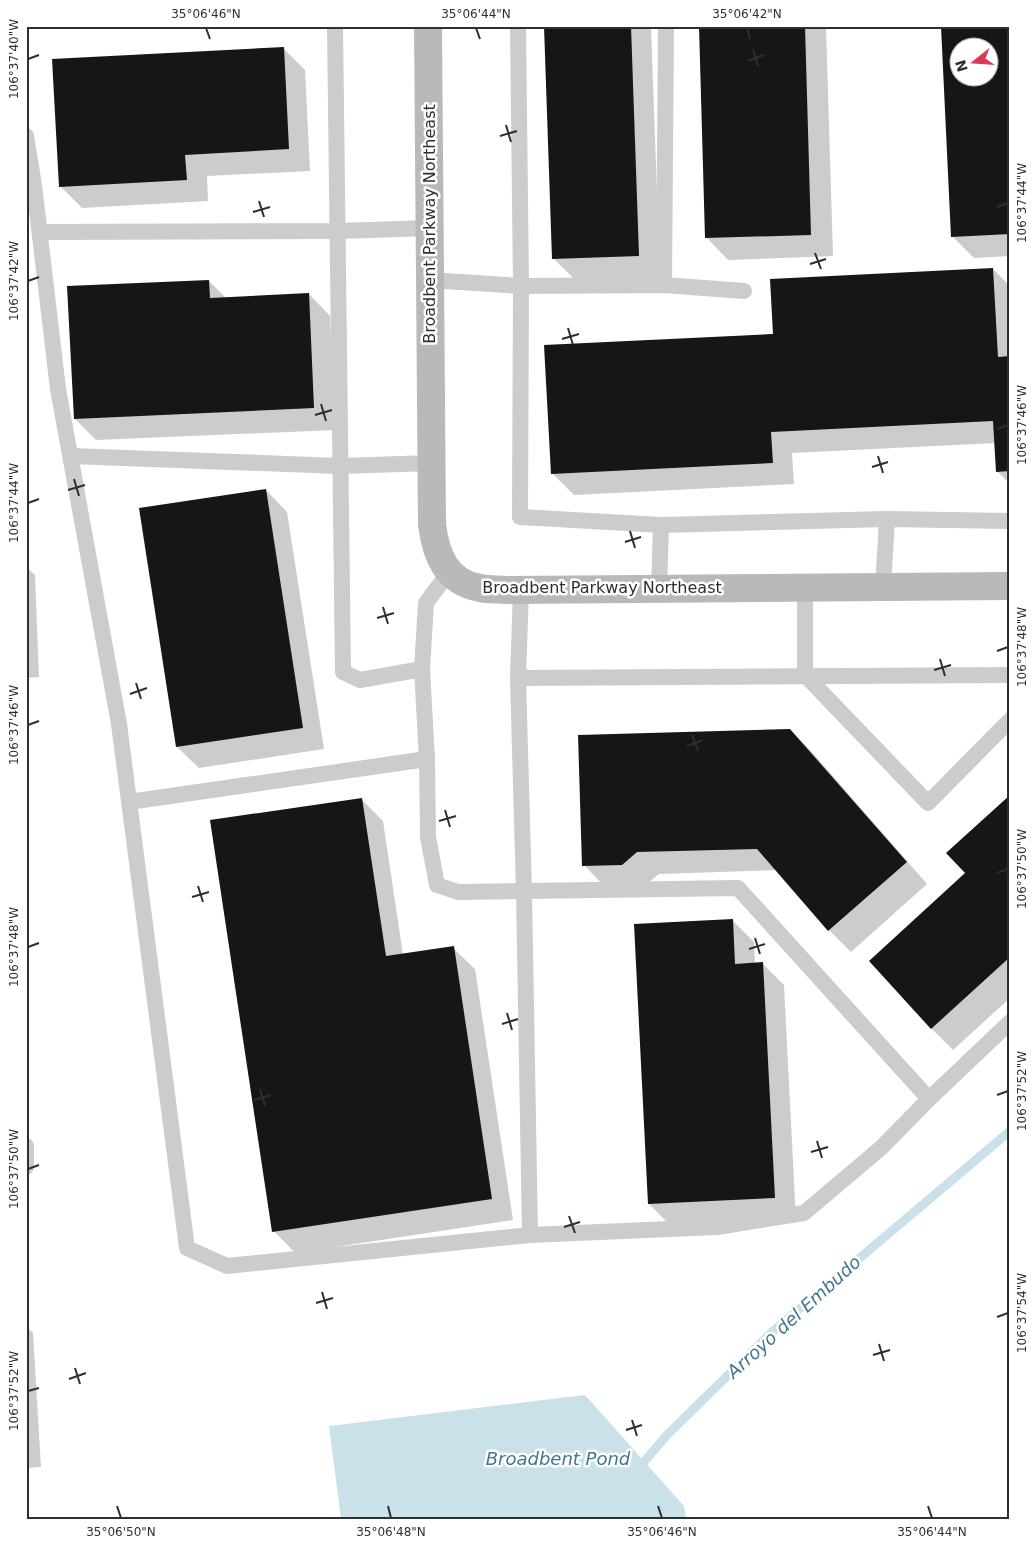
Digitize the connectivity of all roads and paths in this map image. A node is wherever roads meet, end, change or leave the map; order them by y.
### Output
1 (335, 26) edge
2 (428, 26) edge
3 (518, 26) edge
4 (666, 26) edge
5 (26, 136) edge
6 (430, 228) junction
7 (338, 231) junction
8 (40, 232) junction
9 (430, 280) junction
10 (664, 285) junction
11 (521, 286) junction
12 (744, 291) dead end
13 (71, 456) junction
14 (431, 463) junction
15 (340, 466) junction
16 (887, 520) junction
17 (1010, 521) edge
18 (661, 525) junction
19 (449, 572) junction
20 (1010, 586) edge
21 (805, 587) junction
22 (883, 587) junction
23 (659, 588) junction
24 (521, 590) junction
25 (422, 669) junction
26 (805, 675) junction
27 (1010, 675) edge
28 (518, 678) junction
29 (1010, 720) edge
30 (427, 759) junction
31 (129, 802) junction
32 (524, 892) junction
33 (1010, 1022) edge
34 (928, 1099) junction
35 (26, 1146) edge
36 (26, 1167) edge
37 (530, 1235) junction

1 - 7 lane
2 - 6 street, Broadbent Parkway Northeast
3 - 11 lane
4 - 10 lane
5 - 8 lane
6 - 7 lane
6 - 9 street, Broadbent Parkway Northeast
7 - 8 lane
7 - 15 lane
8 - 13 lane
9 - 11 lane
9 - 14 street, Broadbent Parkway Northeast
10 - 11 lane
10 - 12 lane
11 - 18 lane
13 - 15 lane
13 - 31 lane
14 - 15 lane
14 - 19 street, Broadbent Parkway Northeast
15 - 25 lane
16 - 17 lane
16 - 18 lane
16 - 22 lane
18 - 23 lane
19 - 24 street, Broadbent Parkway Northeast
19 - 25 lane
20 - 22 street, Broadbent Parkway Northeast
21 - 22 street, Broadbent Parkway Northeast
21 - 23 street, Broadbent Parkway Northeast
21 - 26 lane
23 - 24 street, Broadbent Parkway Northeast
24 - 28 lane
25 - 30 lane
26 - 27 lane
26 - 28 lane
26 - 29 lane
28 - 32 lane
30 - 31 lane
30 - 32 lane
31 - 37 lane
32 - 34 lane
32 - 37 lane
33 - 34 lane
34 - 37 lane
35 - 36 lane

